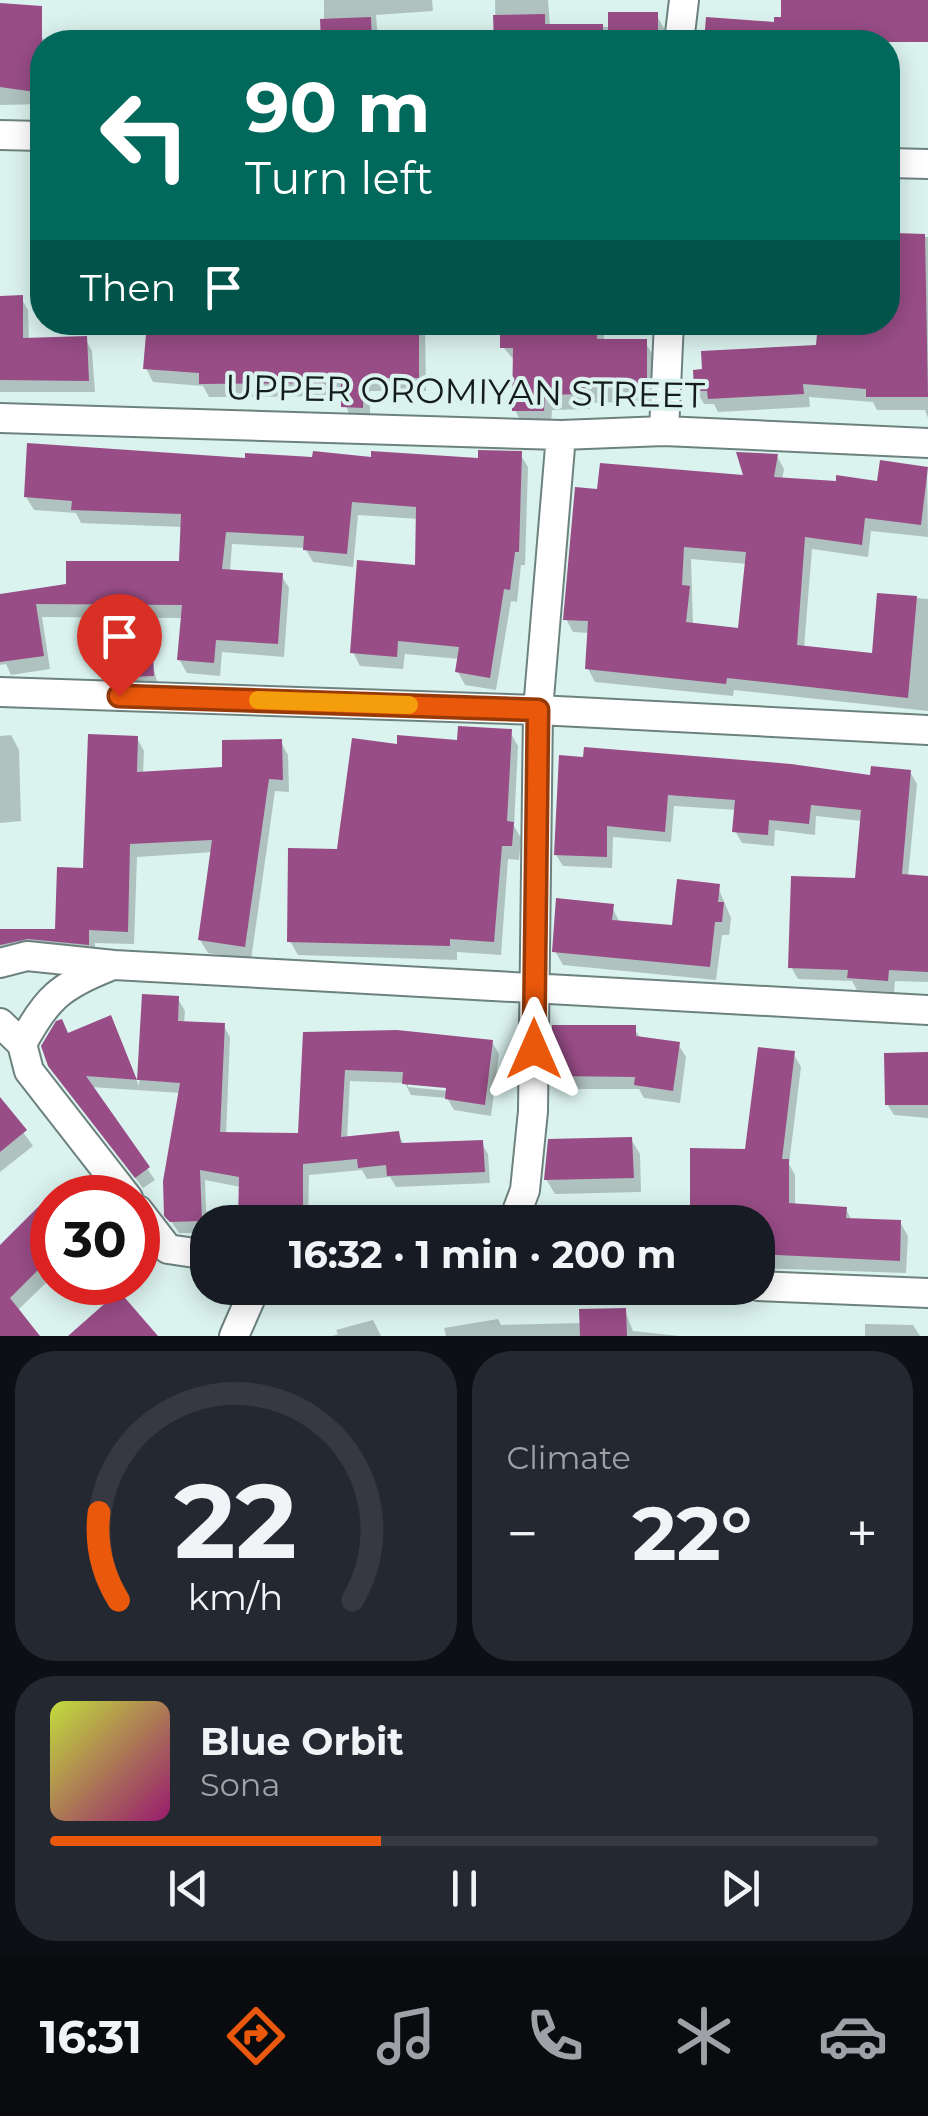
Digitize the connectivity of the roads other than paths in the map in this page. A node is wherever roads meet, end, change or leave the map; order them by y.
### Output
1 (684, 0) edge
2 (680, 30) edge
3 (0, 134) edge
4 (30, 135) edge
5 (900, 163) edge
6 (928, 164) edge
7 (668, 335) edge
8 (0, 418) edge
9 (664, 431) junction
10 (562, 435) junction
11 (928, 443) edge
12 (0, 692) edge
13 (538, 710) junction
14 (928, 730) edge
15 (0, 964) edge
16 (114, 965) junction
17 (534, 986) junction
18 (928, 1010) edge
19 (0, 1023) edge
20 (22, 1044) junction
21 (110, 1175) edge
22 (519, 1205) edge
23 (160, 1239) edge
24 (190, 1252) edge
25 (775, 1287) edge
26 (928, 1293) edge
27 (248, 1305) edge
28 (234, 1336) edge

1 - 2 street
3 - 4 street
5 - 6 street
7 - 9 street
8 - 10 street, UPPER OROMIYAN STREET
9 - 10 street, UPPER OROMIYAN STREET
9 - 11 street, UPPER OROMIYAN STREET
10 - 13 street
12 - 13 street
13 - 14 street
13 - 17 street
15 - 16 street
16 - 17 street
16 - 20 street
17 - 18 street
17 - 22 street
19 - 20 street
20 - 21 street
23 - 24 street
25 - 26 street
27 - 28 street

